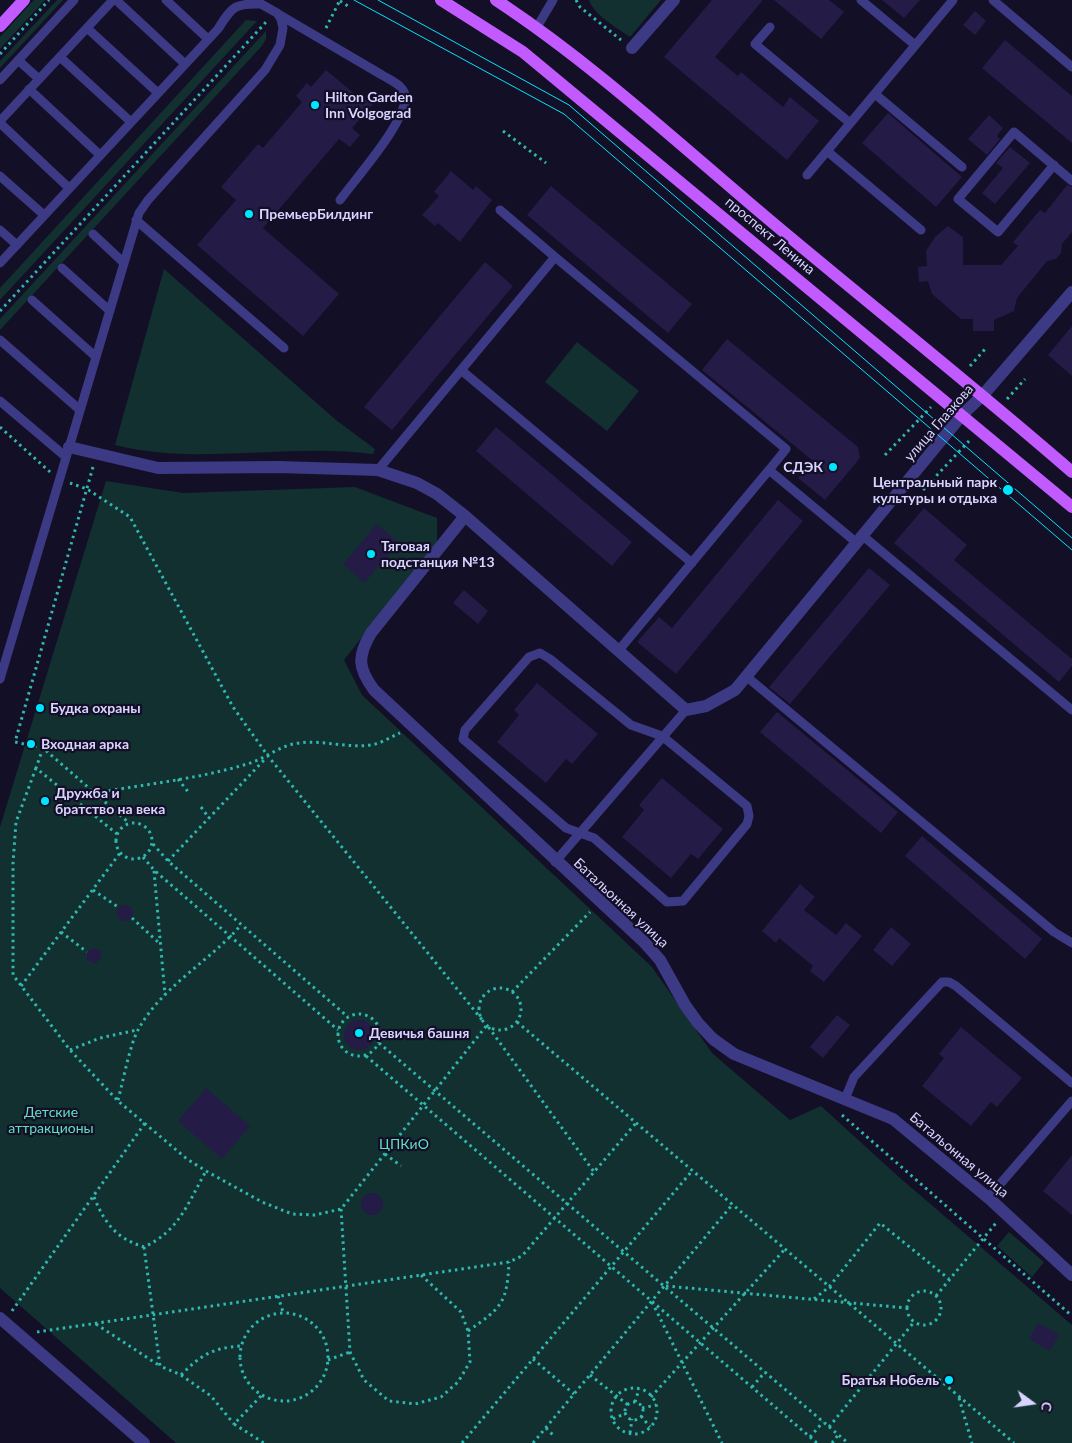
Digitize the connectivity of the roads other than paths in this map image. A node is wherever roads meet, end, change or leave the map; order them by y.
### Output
1 (24, 0) edge
2 (74, 0) edge
3 (114, 0) edge
4 (166, 0) edge
5 (441, 0) edge
6 (496, 0) edge
7 (553, 0) edge
8 (674, 0) edge
9 (861, 0) edge
10 (953, 0) edge
11 (993, 0) edge
12 (258, 2) edge
13 (232, 4) edge
14 (276, 13) junction
15 (0, 26) edge
16 (537, 27) junction
17 (770, 27) dead end
18 (87, 28) junction
19 (208, 39) junction
20 (915, 45) junction
21 (632, 48) road end
22 (60, 57) junction
23 (18, 60) junction
24 (186, 64) junction
25 (1072, 66) edge
26 (39, 79) junction
27 (0, 80) edge
28 (29, 90) junction
29 (158, 93) junction
30 (874, 94) junction
31 (0, 122) edge
32 (131, 122) junction
33 (850, 123) junction
34 (827, 151) junction
35 (100, 155) junction
36 (1054, 165) junction
37 (962, 167) dead end
38 (807, 175) dead end
39 (0, 176) edge
40 (1072, 180) edge
41 (69, 188) junction
42 (340, 200) dead end
43 (500, 210) dead end
44 (44, 215) junction
45 (136, 220) junction
46 (0, 230) edge
47 (921, 230) dead end
48 (93, 234) dead end
49 (17, 244) junction
50 (555, 257) junction
51 (0, 263) edge
52 (124, 263) junction
53 (62, 268) dead end
54 (1072, 292) edge
55 (32, 300) dead end
56 (110, 311) junction
57 (0, 340) edge
58 (284, 348) dead end
59 (96, 357) junction
60 (461, 370) junction
61 (983, 394) junction
62 (0, 401) edge
63 (80, 410) junction
64 (962, 416) junction
65 (68, 452) junction
66 (378, 470) junction
67 (768, 470) junction
68 (1072, 472) edge
69 (1072, 507) edge
70 (464, 516) junction
71 (860, 539) junction
72 (692, 563) junction
73 (619, 650) junction
74 (747, 676) junction
75 (0, 679) edge
76 (686, 710) junction
77 (1072, 710) edge
78 (662, 736) junction
79 (580, 832) junction
80 (555, 862) junction
81 (1072, 943) edge
82 (1072, 1083) edge
83 (846, 1099) junction
84 (1072, 1101) edge
85 (988, 1198) junction
86 (1072, 1274) edge
87 (2, 1320) edge
88 (144, 1443) edge

1 - 15 main road
2 - 23 lane
3 - 18 lane
3 - 24 lane
4 - 19 lane
5 - 64 main road, проспект Ленина
6 - 16 main road, проспект Ленина
7 - 16 lane
8 - 21 street
9 - 20 lane
10 - 20 lane
11 - 25 lane
12 - 13 lane
12 - 14 lane
13 - 19 lane
14 - 42 lane
14 - 45 lane
16 - 61 main road, проспект Ленина
17 - 33 lane
18 - 22 lane
18 - 29 lane
19 - 24 lane
20 - 30 lane
22 - 26 lane
22 - 32 lane
23 - 26 lane
23 - 27 lane
24 - 29 lane
26 - 28 lane
28 - 31 lane
28 - 35 lane
29 - 32 lane
30 - 33 lane
30 - 37 lane
31 - 41 lane
32 - 35 lane
33 - 34 lane
34 - 38 lane
34 - 47 lane
35 - 41 lane
36 - 36 lane
36 - 40 lane
39 - 44 lane
41 - 44 lane
43 - 50 lane
44 - 49 lane
45 - 52 lane
45 - 58 lane
46 - 49 lane
48 - 52 lane
49 - 51 lane
50 - 60 lane
50 - 67 lane
52 - 56 lane
53 - 56 lane
54 - 61 street, улица Глазкова
55 - 59 lane
56 - 59 lane
57 - 63 lane
59 - 63 lane
60 - 66 lane
60 - 72 lane
61 - 64 street, улица Глазкова
61 - 68 main road, проспект Ленина
62 - 65 lane
63 - 65 lane
64 - 69 main road, проспект Ленина
64 - 71 street, улица Глазкова
65 - 66 street
65 - 75 lane
66 - 70 street
67 - 71 lane
67 - 72 lane
70 - 73 street
70 - 80 street, Батальонная улица
71 - 74 street, улица Глазкова
71 - 77 lane
72 - 73 lane
73 - 76 street
74 - 76 street, улица Глазкова
74 - 81 lane
76 - 78 lane
78 - 79 lane
78 - 79 lane
78 - 79 lane
79 - 80 lane
80 - 83 street, Батальонная улица
82 - 83 lane
83 - 85 street, Батальонная улица
84 - 85 lane
85 - 86 street, Батальонная улица
87 - 88 street

